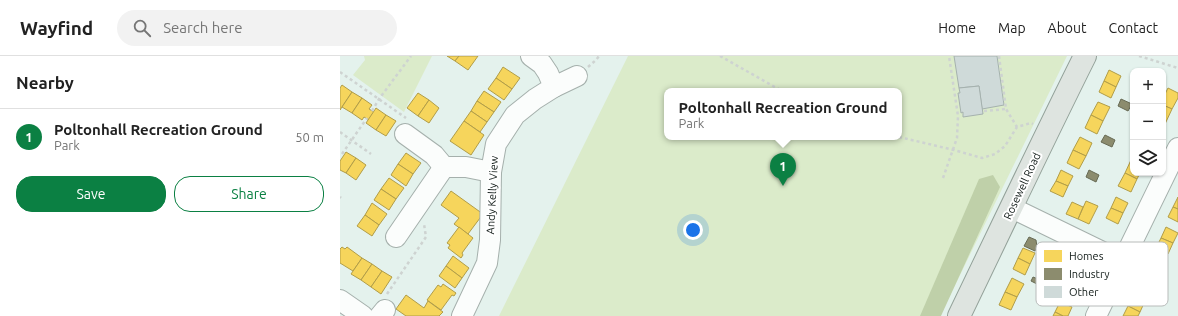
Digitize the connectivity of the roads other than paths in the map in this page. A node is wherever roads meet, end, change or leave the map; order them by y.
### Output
1 (531, 56) edge
2 (1085, 56) edge
3 (577, 76) dead end
4 (554, 86) junction
5 (408, 127) road end
6 (1178, 148) edge
7 (444, 167) junction
8 (491, 172) junction
9 (1012, 208) junction
10 (396, 237) dead end
11 (1082, 242) edge
12 (1133, 242) edge
13 (340, 300) edge
14 (1101, 306) edge
15 (363, 316) edge
16 (462, 316) edge
17 (959, 316) edge
18 (1096, 316) edge

1 - 4 street
2 - 9 main road, Rosewell Road
3 - 4 street, Andy Kelly View
4 - 8 street, Andy Kelly View
5 - 7 street
6 - 12 street
7 - 8 street
7 - 10 street
8 - 16 street, Andy Kelly View
9 - 11 street
9 - 17 main road, Rosewell Road
13 - 15 street
14 - 18 street

